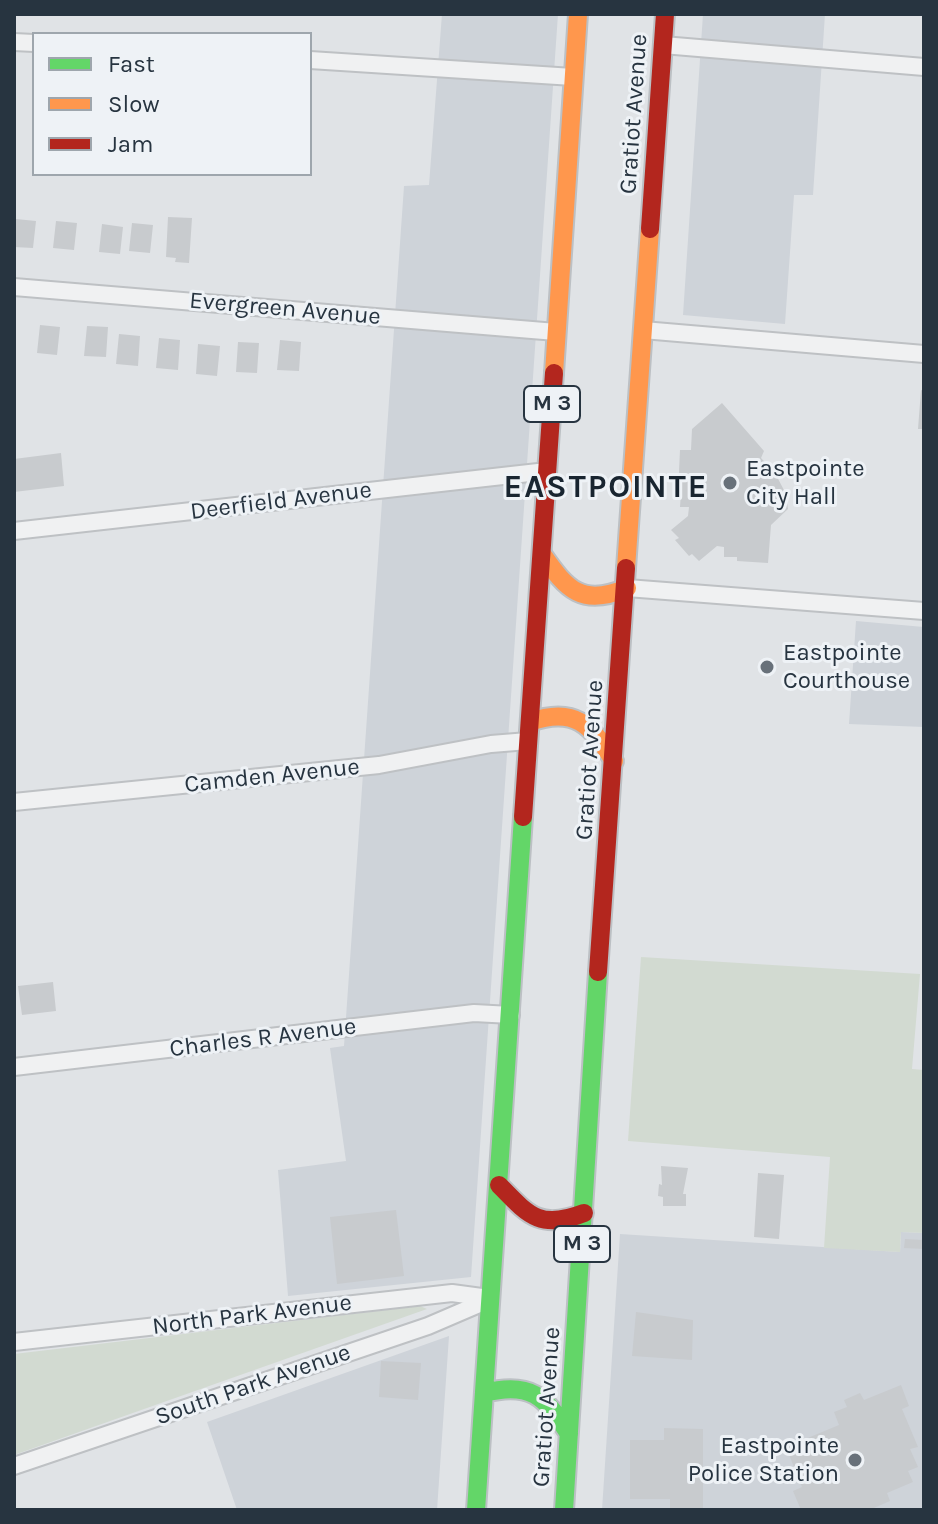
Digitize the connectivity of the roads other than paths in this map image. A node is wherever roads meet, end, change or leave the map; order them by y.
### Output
1 (578, 14) edge
2 (665, 14) edge
3 (663, 45) junction
4 (312, 60) edge
5 (924, 67) edge
6 (573, 77) junction
7 (14, 287) edge
8 (643, 330) junction
9 (556, 332) junction
10 (924, 354) edge
11 (547, 471) junction
12 (14, 531) edge
13 (542, 554) junction
14 (627, 588) junction
15 (924, 611) edge
16 (529, 732) junction
17 (614, 761) junction
18 (14, 802) edge
19 (511, 1015) junction
20 (14, 1067) edge
21 (499, 1185) junction
22 (584, 1213) junction
23 (491, 1299) junction
24 (14, 1342) edge
25 (484, 1393) junction
26 (569, 1434) junction
27 (14, 1466) edge
28 (476, 1510) edge
29 (564, 1510) edge

1 - 6 main road, M 3
2 - 3 main road, Gratiot Avenue / M 3
3 - 5 street
3 - 8 main road, Gratiot Avenue / M 3
4 - 6 street
6 - 9 main road, M 3
7 - 9 street, Evergreen Avenue
8 - 10 street
8 - 14 main road, Gratiot Avenue / M 3
9 - 11 main road, M 3
11 - 12 street, Deerfield Avenue
11 - 13 main road, M 3
13 - 14 main road
13 - 16 main road, M 3
14 - 15 street
14 - 17 main road, Gratiot Avenue / M 3
16 - 17 main road
16 - 18 street, Camden Avenue
16 - 19 main road, M 3
17 - 22 main road, Gratiot Avenue / M 3
19 - 20 street, Charles R Avenue
19 - 21 main road, M 3
21 - 22 main road
21 - 23 main road, M 3
22 - 26 main road, Gratiot Avenue / M 3
23 - 24 street, North Park Avenue
23 - 25 main road, M 3
23 - 27 street, South Park Avenue
25 - 26 main road
25 - 28 main road, M 3
26 - 29 main road, Gratiot Avenue / M 3

